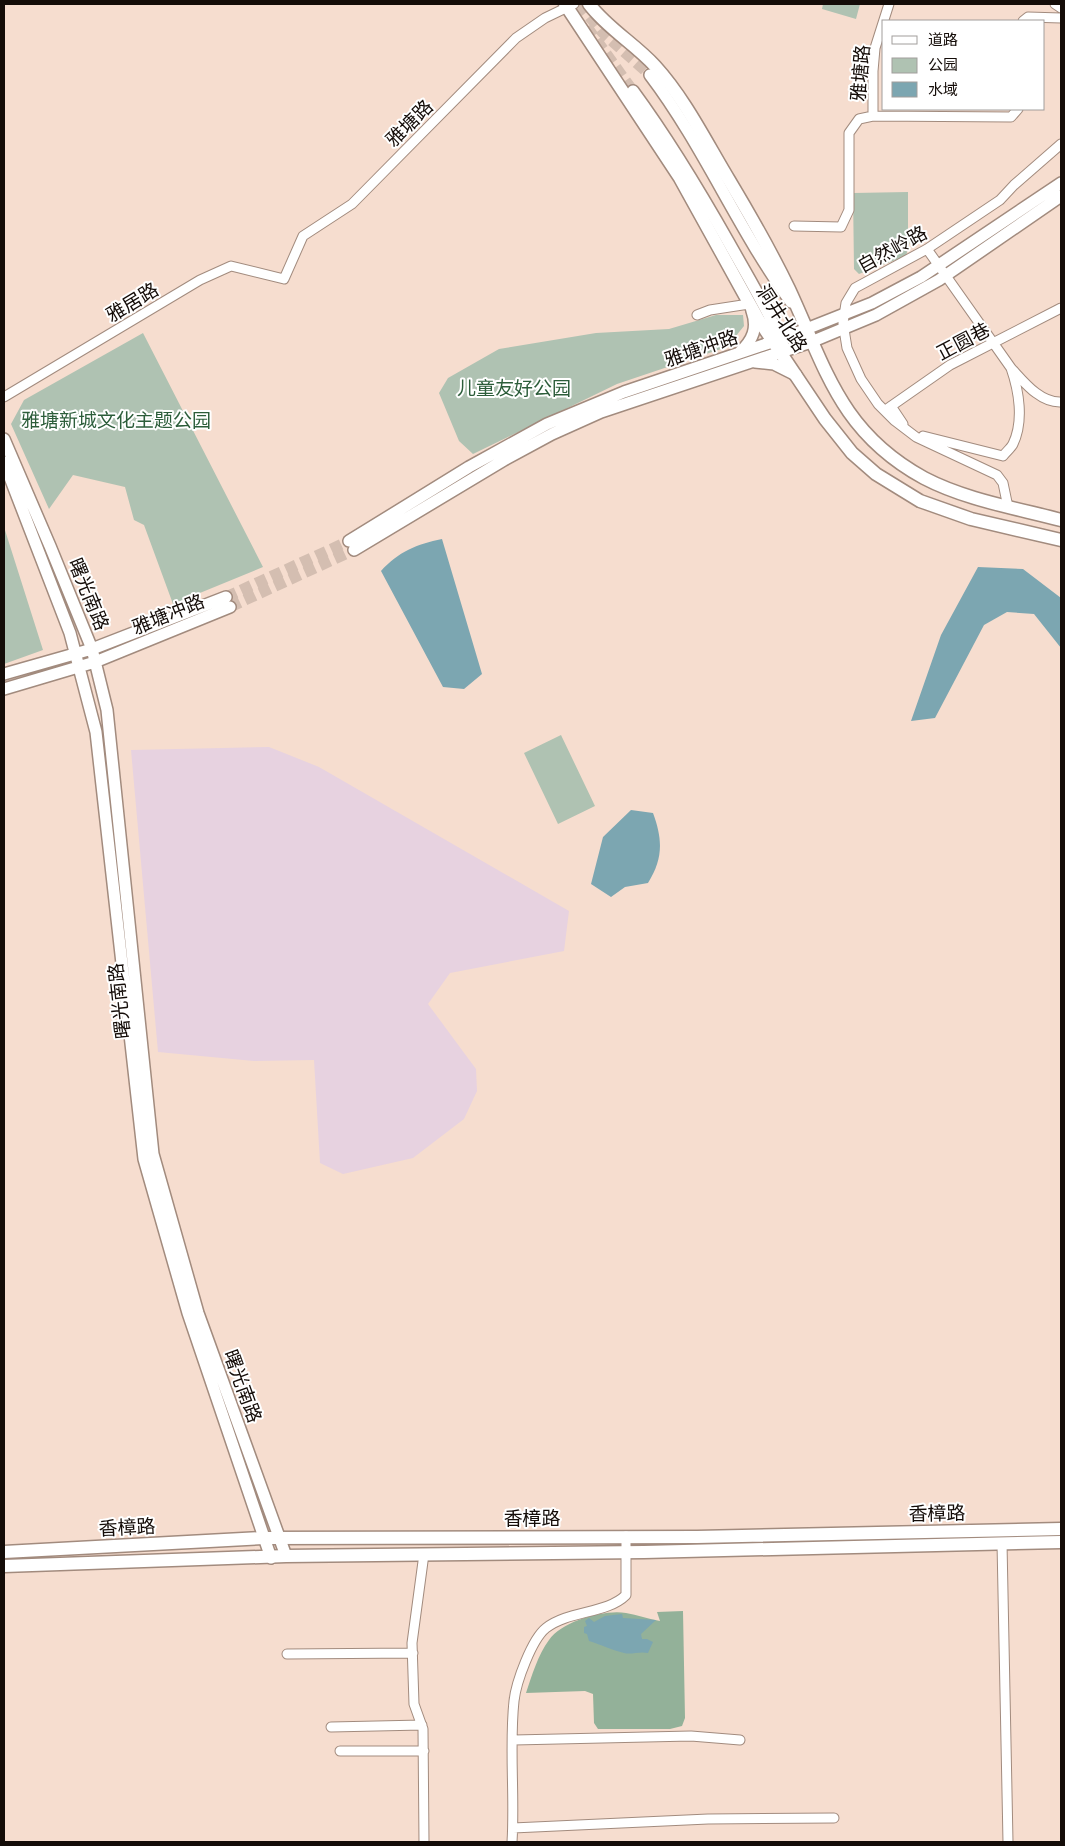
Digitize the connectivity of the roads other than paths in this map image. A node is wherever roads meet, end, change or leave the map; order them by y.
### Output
1 (590, 4) edge
2 (889, 4) edge
3 (1055, 4) edge
4 (569, 5) edge
5 (1061, 8) edge
6 (1061, 18) edge
7 (884, 20) edge
8 (1024, 20) edge
9 (882, 26) edge
10 (650, 75) tunnel mouth
11 (633, 91) tunnel mouth
12 (1017, 110) edge
13 (873, 116) junction
14 (1061, 144) edge
15 (1061, 183) edge
16 (1061, 196) edge
17 (794, 226) dead end
18 (927, 249) junction
19 (939, 266) junction
20 (946, 276) junction
21 (284, 279) joint
22 (750, 305) junction
23 (1061, 308) edge
24 (797, 309) junction
25 (844, 314) junction
26 (697, 316) dead end
27 (844, 328) junction
28 (805, 330) junction
29 (811, 342) junction
30 (993, 343) junction
31 (780, 345) junction
32 (742, 358) junction
33 (1011, 368) junction
34 (797, 376) junction
35 (4, 397) edge
36 (1061, 402) edge
37 (888, 408) junction
38 (4, 439) edge
39 (4, 462) edge
40 (1008, 506) junction
41 (1061, 520) edge
42 (1061, 540) edge
43 (352, 545) tunnel mouth
44 (92, 650) junction
45 (76, 654) junction
46 (95, 662) junction
47 (79, 668) junction
48 (4, 674) edge
49 (4, 689) edge
50 (1061, 1529) edge
51 (626, 1536) junction
52 (263, 1538) junction
53 (281, 1538) junction
54 (1061, 1542) edge
55 (1002, 1543) junction
56 (4, 1552) edge
57 (626, 1552) junction
58 (424, 1554) junction
59 (286, 1556) junction
60 (271, 1558) junction
61 (4, 1566) edge
62 (412, 1653) junction
63 (287, 1654) dead end
64 (422, 1725) junction
65 (331, 1727) dead end
66 (514, 1740) junction
67 (740, 1740) dead end
68 (340, 1751) dead end
69 (424, 1751) junction
70 (834, 1818) dead end
71 (513, 1828) junction
72 (424, 1842) edge
73 (512, 1842) edge
74 (1008, 1842) edge

1 - 24 main road, 洞井北路
2 - 7 street, 雅塘路
3 - 5 street
4 - 21 street, 雅塘路
4 - 22 main road, 洞井北路
6 - 8 street
9 - 13 street, 雅塘路
10 - 24 main road
11 - 31 main road
12 - 13 street
13 - 17 street
14 - 18 street, 自然岭路
15 - 19 main road, 雅塘冲路
16 - 20 main road, 雅塘冲路
18 - 19 street
18 - 25 street, 自然岭路
19 - 20 street
19 - 25 main road, 雅塘冲路
20 - 27 main road, 雅塘冲路
20 - 30 street
21 - 35 street, 雅居路
22 - 26 street
22 - 31 main road, 洞井北路
22 - 32 main road
23 - 30 street, 正圆巷
24 - 28 main road, 洞井北路
25 - 27 street, 自然岭路
25 - 28 main road, 雅塘冲路
27 - 29 main road, 雅塘冲路
27 - 37 street, 自然岭路
28 - 29 main road, 洞井北路
28 - 31 main road, 雅塘冲路
29 - 31 main road, 雅塘冲路
29 - 40 main road, 洞井北路
30 - 33 street
30 - 37 street, 正圆巷
31 - 32 main road, 雅塘冲路
31 - 34 main road, 洞井北路
32 - 34 main road
32 - 43 main road, 雅塘冲路
33 - 36 street
33 - 37 street
34 - 42 main road, 洞井北路
37 - 40 street, 自然岭路
38 - 44 main road, 曙光南路
39 - 45 main road, 曙光南路
40 - 41 main road, 洞井北路
44 - 45 main road, 雅塘冲路
44 - 46 main road, 曙光南路
44 - 46 main road, 雅塘冲路
45 - 47 main road, 曙光南路
45 - 48 main road, 雅塘冲路
46 - 47 main road, 雅塘冲路
46 - 53 main road, 曙光南路
47 - 49 main road, 雅塘冲路
47 - 52 main road, 曙光南路
50 - 51 main road, 香樟路
51 - 53 main road, 香樟路
51 - 57 street
52 - 53 main road, 香樟路
52 - 56 main road, 香樟路
52 - 60 main road, 曙光南路
53 - 59 main road, 曙光南路
54 - 55 main road, 香樟路
55 - 57 main road, 香樟路
55 - 74 street
57 - 58 main road, 香樟路
57 - 66 street
58 - 59 main road, 香樟路
58 - 62 street
59 - 60 main road, 香樟路
60 - 61 main road, 香樟路
62 - 63 street
62 - 64 street
64 - 65 street
64 - 69 street
66 - 67 street
66 - 71 street
68 - 69 street
69 - 72 street
70 - 71 street
71 - 73 street

